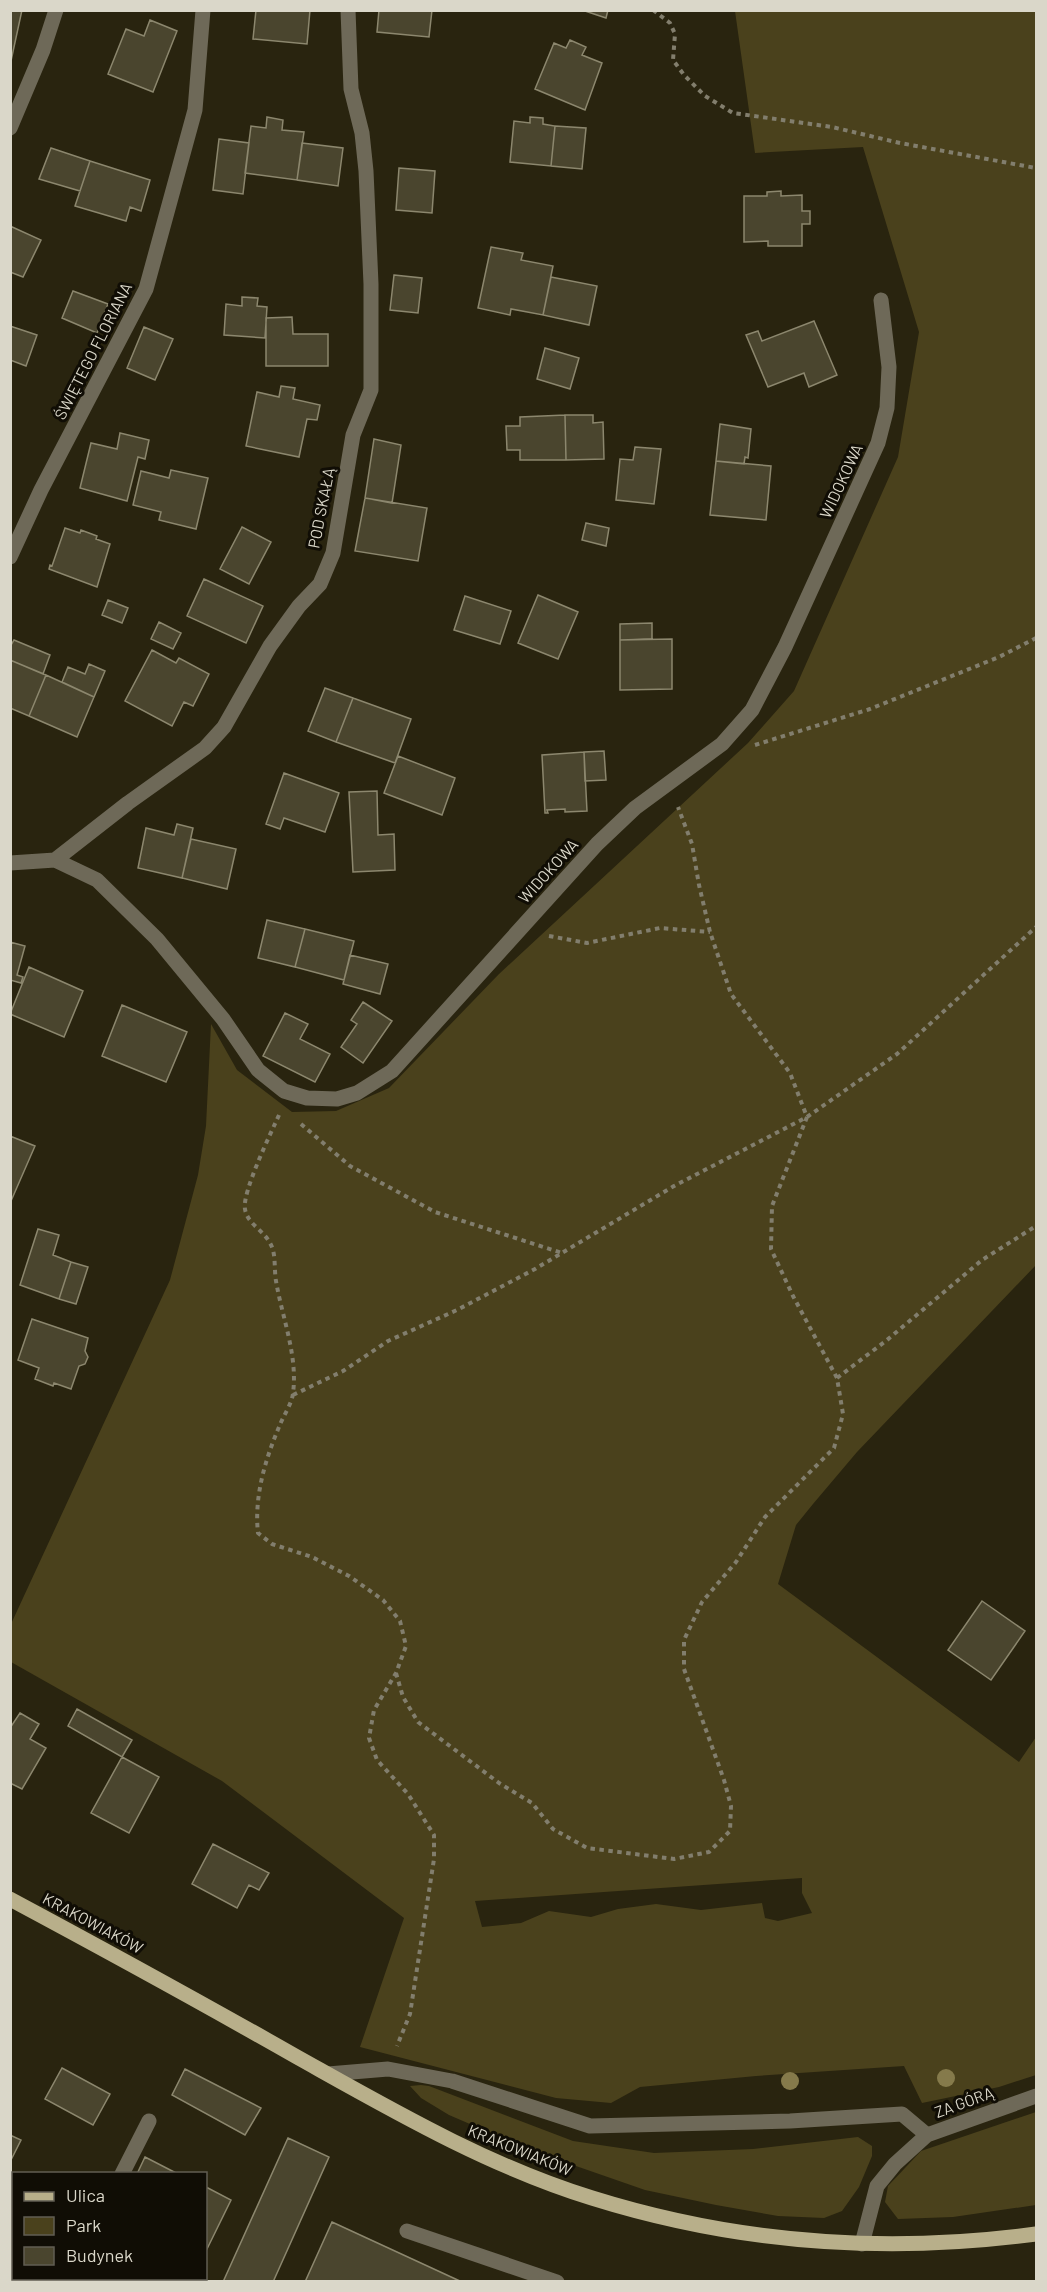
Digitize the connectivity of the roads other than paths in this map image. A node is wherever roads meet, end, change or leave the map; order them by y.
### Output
1 (56, 10) edge
2 (203, 10) edge
3 (348, 10) edge
4 (10, 128) edge
5 (881, 300) dead end
6 (10, 557) edge
7 (55, 860) junction
8 (10, 863) edge
9 (10, 1899) edge
10 (328, 2074) junction
11 (1036, 2097) edge
12 (149, 2121) dead end
13 (927, 2135) junction
14 (123, 2172) edge
15 (407, 2231) dead end
16 (1036, 2234) edge
17 (862, 2244) junction
18 (557, 2282) edge

1 - 4 street
2 - 6 street, ŚWIĘTEGO FLORIANA
3 - 7 street, POD SKAŁĄ
5 - 7 street, WIDOKOWA
7 - 8 street
9 - 10 main road, KRAKOWIAKÓW
10 - 13 street
10 - 17 main road, KRAKOWIAKÓW
11 - 13 street, ZA GÓRĄ
12 - 14 street
13 - 17 street, ZA GÓRĄ
15 - 18 street
16 - 17 main road, KRAKOWIAKÓW

